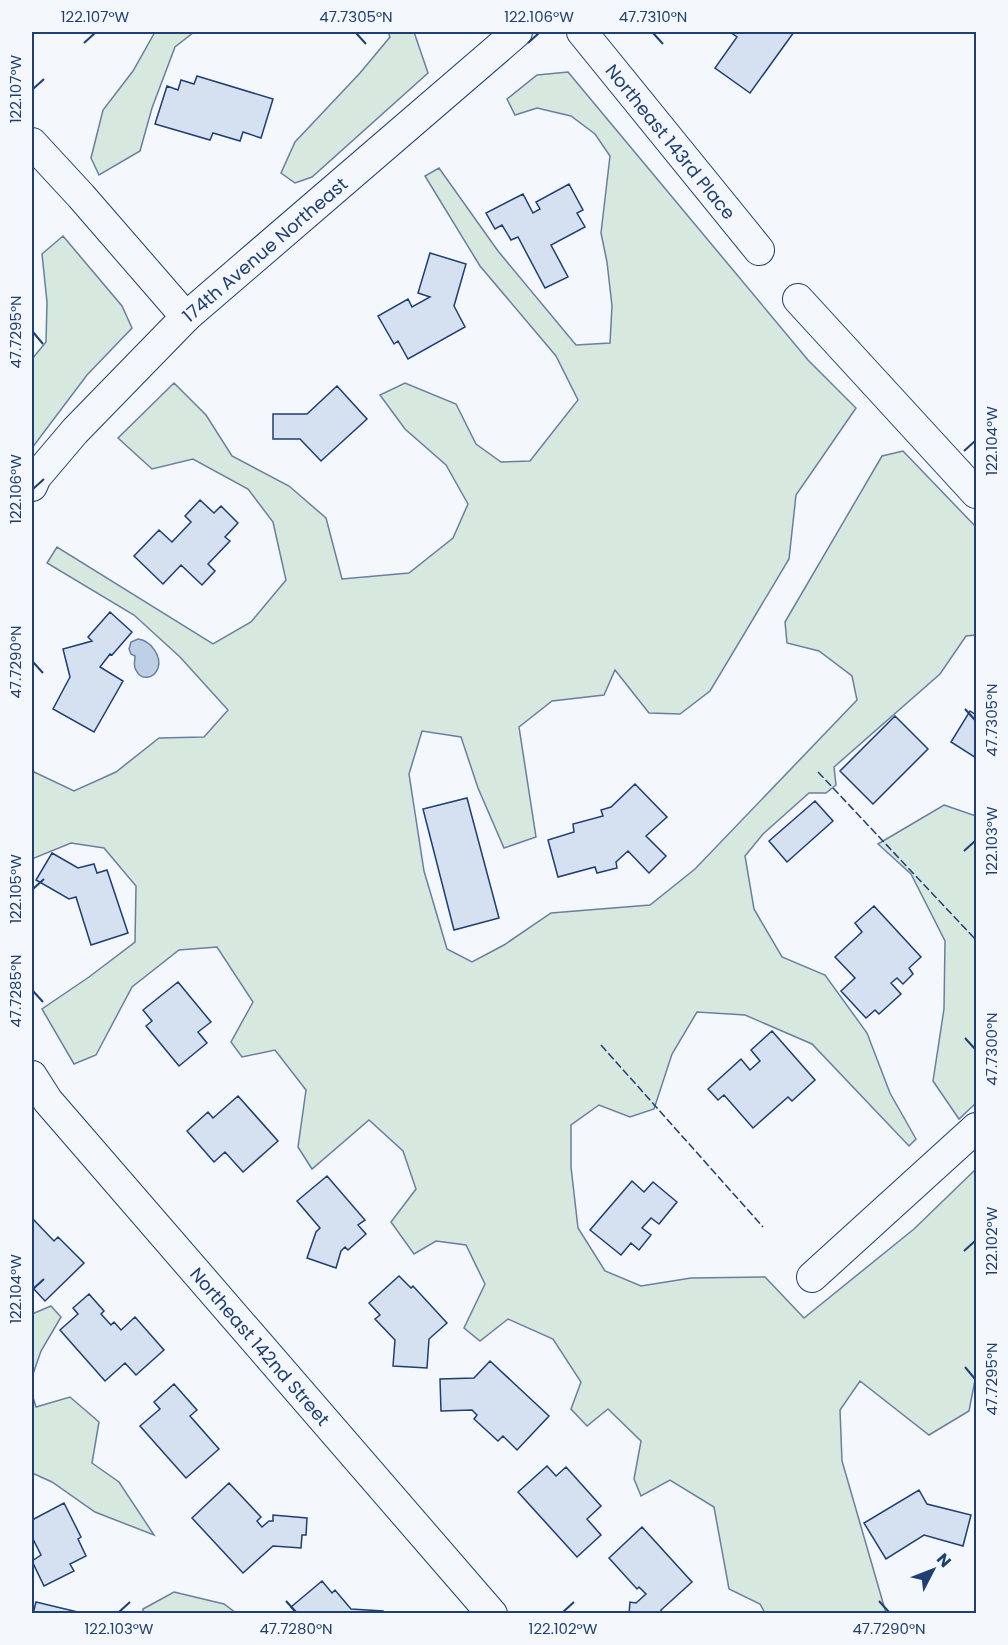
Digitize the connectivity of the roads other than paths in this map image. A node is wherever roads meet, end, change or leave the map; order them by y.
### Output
1 (517, 32) edge
2 (582, 32) edge
3 (32, 143) edge
4 (759, 250) dead end
5 (798, 299) dead end
6 (186, 317) junction
7 (32, 486) edge
8 (976, 493) edge
9 (32, 1076) edge
10 (40, 1108) edge
11 (976, 1128) edge
12 (812, 1277) dead end
13 (492, 1614) edge

1 - 6 street, 174th Avenue Northeast
2 - 4 street, Northeast 143rd Place
3 - 6 street
5 - 8 street
6 - 7 street, 174th Avenue Northeast
9 - 10 street, Northeast 142nd Street
10 - 13 street, Northeast 142nd Street
11 - 12 street

